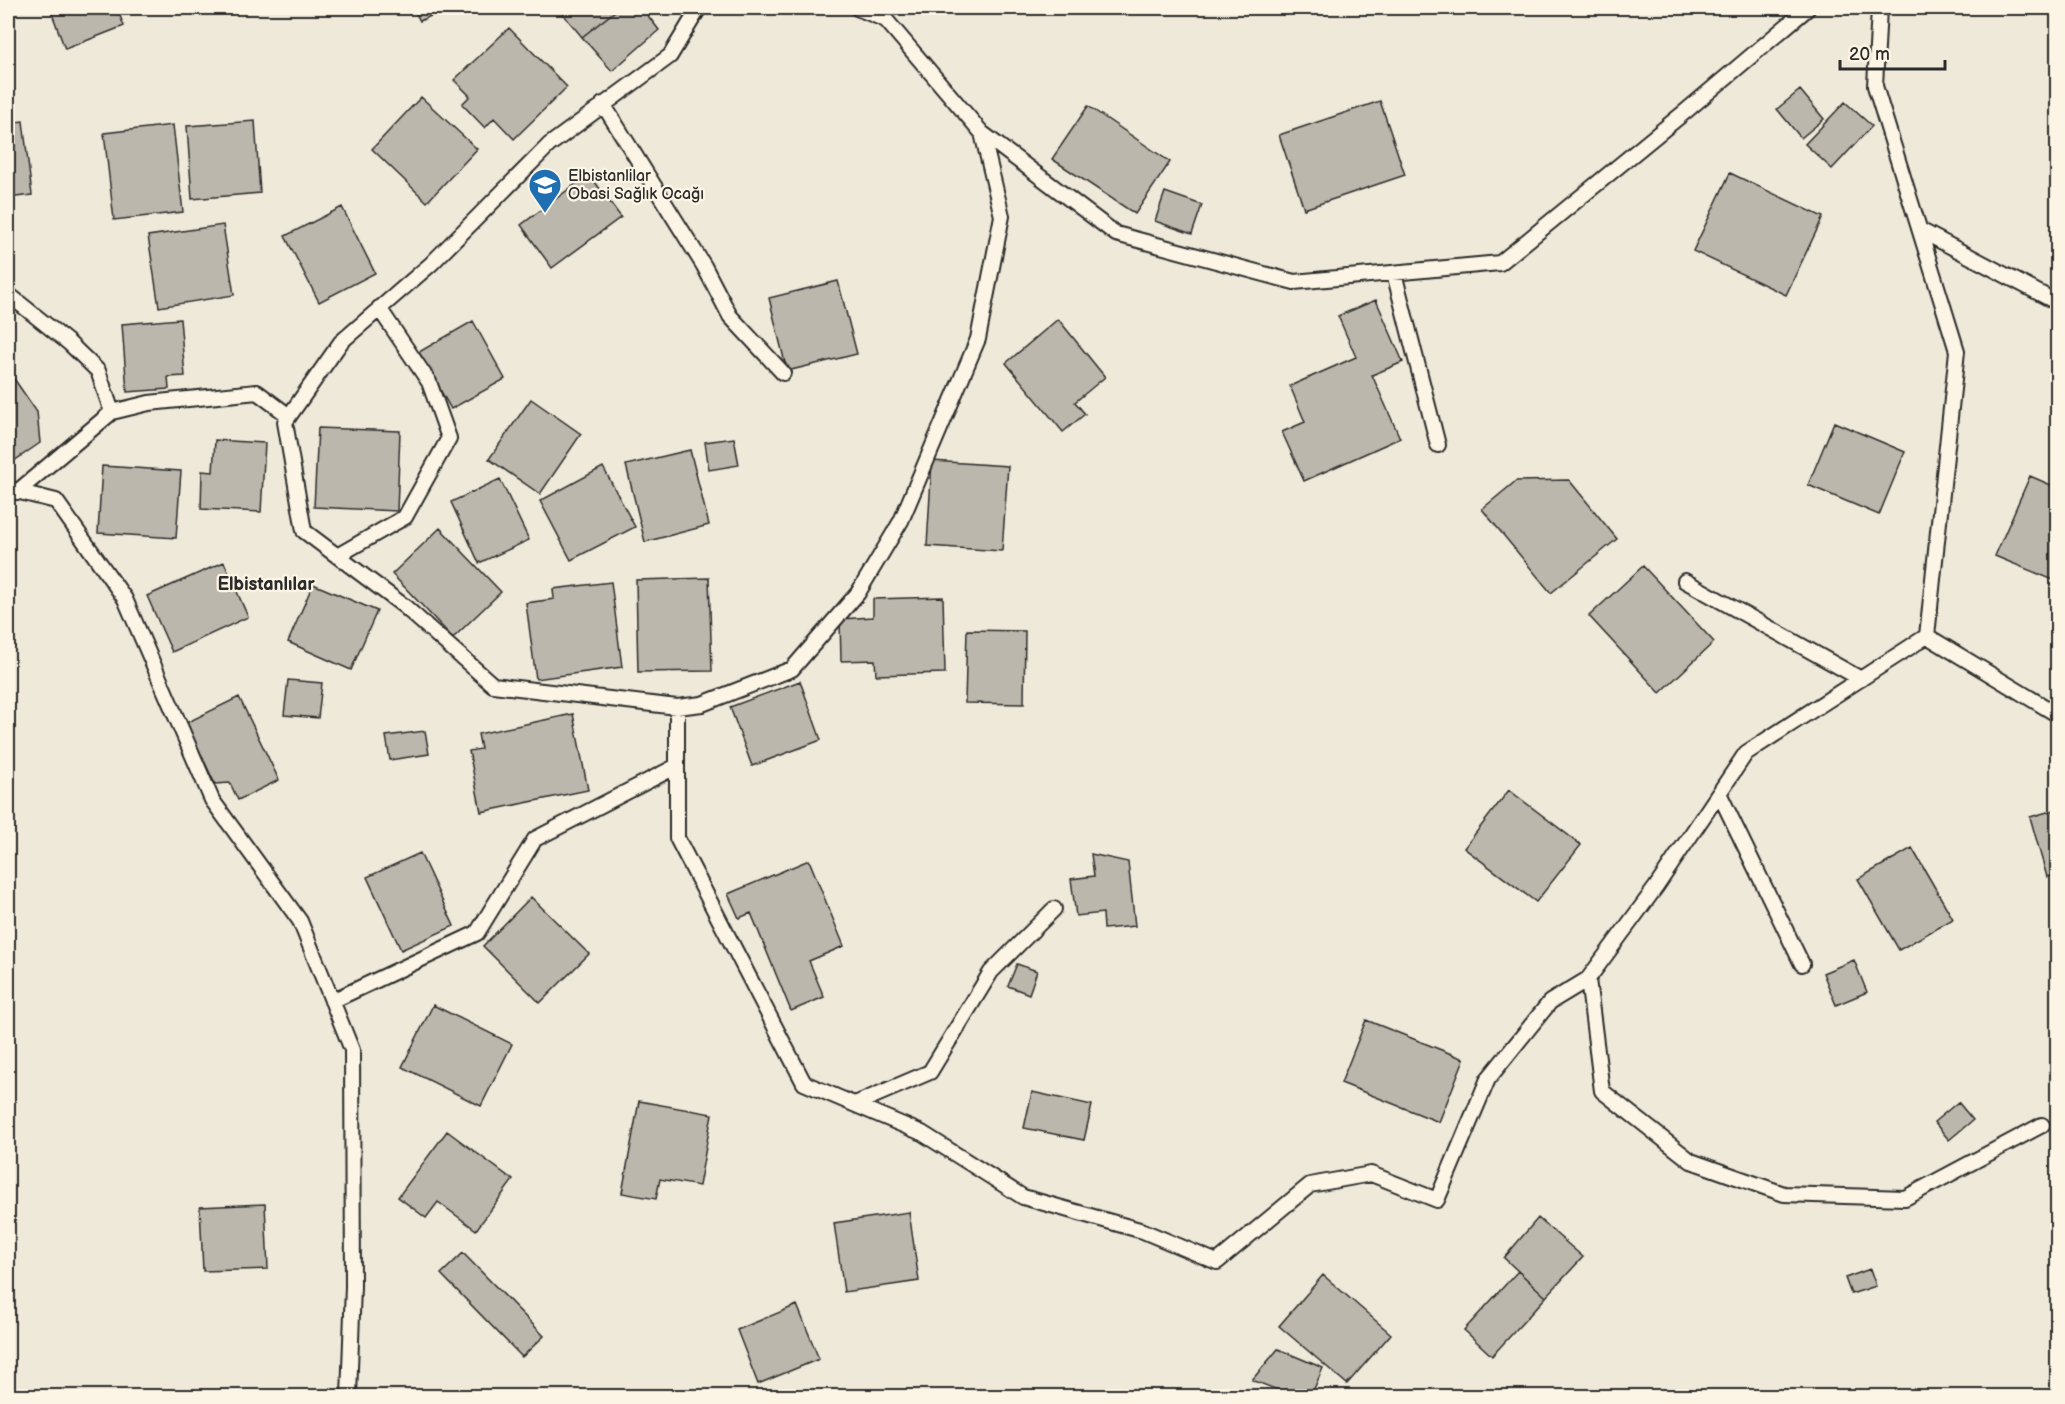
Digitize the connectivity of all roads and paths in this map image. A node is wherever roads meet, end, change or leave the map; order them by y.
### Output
1 (699, 8) edge
2 (857, 8) edge
3 (1809, 8) edge
4 (1879, 8) edge
5 (603, 104) junction
6 (982, 133) junction
7 (1920, 230) junction
8 (1394, 273) junction
9 (8, 294) edge
10 (2058, 303) edge
11 (379, 308) junction
12 (783, 373) dead end
13 (112, 412) junction
14 (289, 416) junction
15 (1438, 446) dead end
16 (12, 490) edge
17 (337, 556) junction
18 (1685, 581) dead end
19 (1927, 636) junction
20 (1861, 679) junction
21 (677, 707) junction
22 (2058, 715) edge
23 (677, 766) junction
24 (1719, 793) junction
25 (1054, 909) dead end
26 (1802, 964) dead end
27 (1588, 979) junction
28 (332, 1001) junction
29 (855, 1104) junction
30 (2042, 1125) dead end
31 (349, 1396) edge

1 - 5 lane
2 - 6 lane
3 - 8 lane
4 - 7 lane
5 - 11 lane
5 - 12 lane
6 - 8 lane
6 - 21 lane
7 - 10 lane
7 - 19 lane
8 - 15 lane
9 - 13 lane
11 - 14 lane
11 - 17 lane
13 - 14 lane
13 - 16 lane
14 - 17 lane
16 - 28 lane
17 - 21 lane
18 - 20 lane
19 - 20 lane
19 - 22 lane
20 - 24 lane
21 - 23 lane
23 - 28 lane
23 - 29 lane
24 - 26 lane
24 - 27 lane
25 - 29 lane
27 - 29 lane
27 - 30 lane
28 - 31 lane

